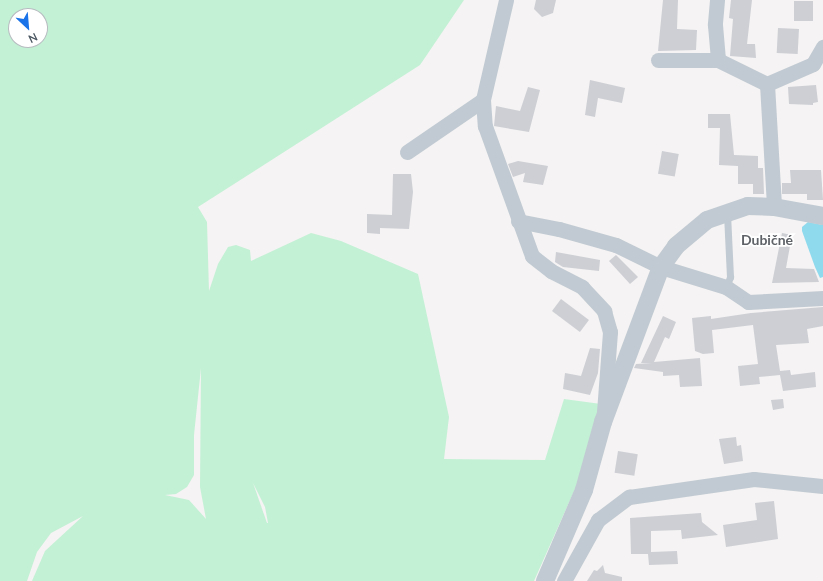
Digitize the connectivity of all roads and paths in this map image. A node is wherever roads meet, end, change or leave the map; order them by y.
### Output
1 (506, 0) edge
2 (717, 0) edge
3 (823, 47) edge
4 (658, 60) dead end
5 (718, 60) junction
6 (767, 84) junction
7 (483, 100) junction
8 (407, 152) dead end
9 (774, 207) junction
10 (726, 213) junction
11 (823, 216) edge
12 (518, 221) junction
13 (660, 267) junction
14 (726, 287) junction
15 (823, 298) edge
16 (603, 422) junction
17 (823, 486) edge
18 (574, 510) junction
19 (598, 520) junction
20 (545, 581) edge
21 (564, 581) edge

1 - 7 street
2 - 5 street
3 - 6 street
4 - 5 street
5 - 6 street
6 - 9 street
7 - 8 street
7 - 12 street
9 - 10 street
9 - 11 street
10 - 13 street
10 - 14 lane
12 - 13 street
12 - 16 street
13 - 14 street
13 - 16 street
14 - 15 street
16 - 18 street
17 - 19 street
18 - 19 street
18 - 20 street
19 - 21 street

